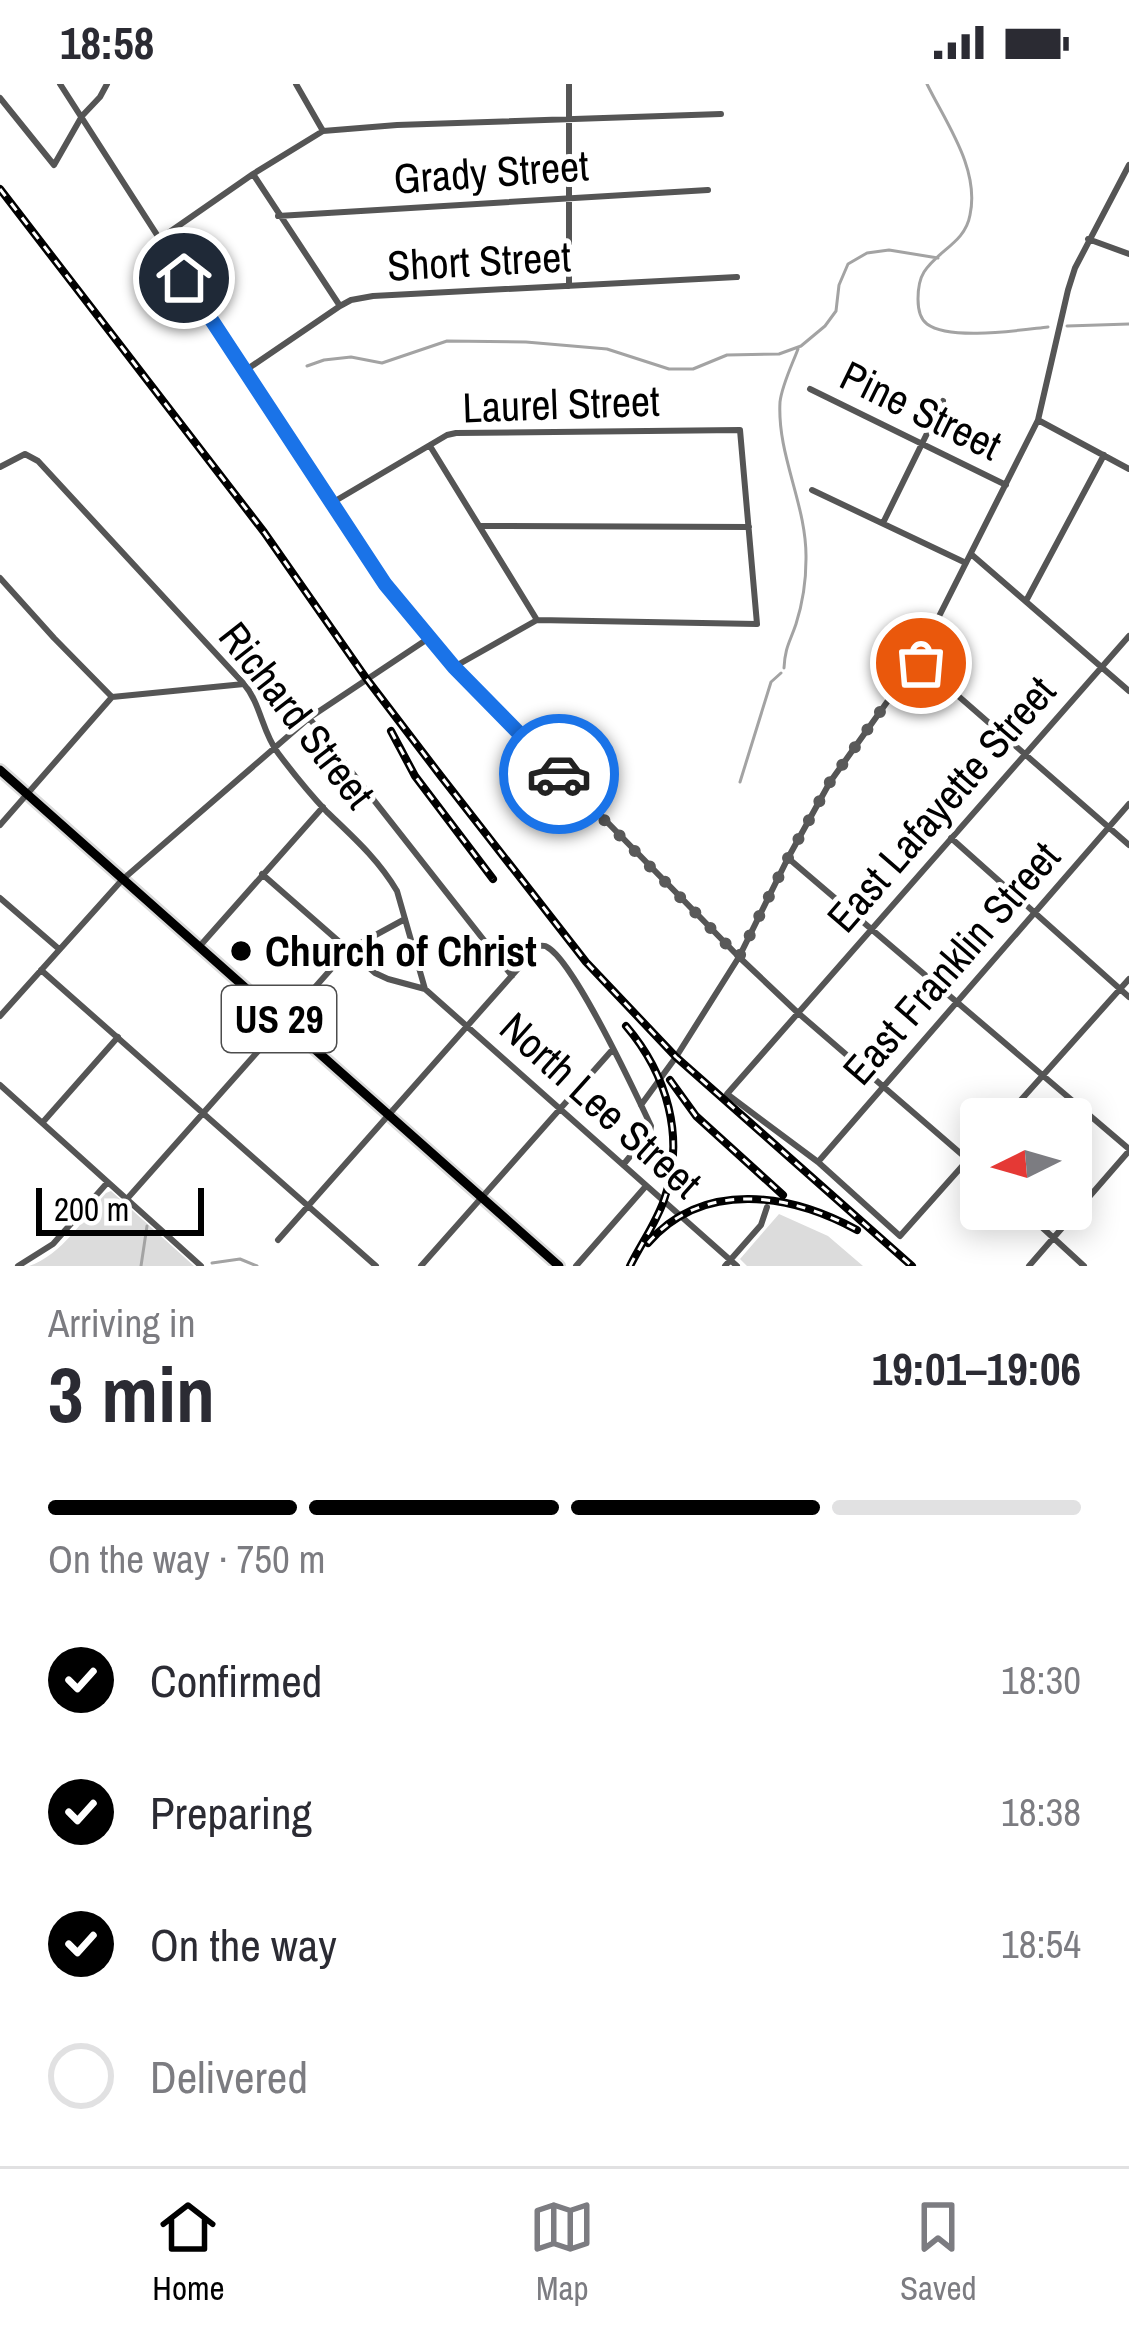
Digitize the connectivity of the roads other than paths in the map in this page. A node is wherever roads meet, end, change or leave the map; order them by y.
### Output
1 (60, 84) edge
2 (107, 84) edge
3 (296, 84) edge
4 (569, 84) edge
5 (0, 98) edge
6 (721, 114) dead end
7 (82, 116) junction
8 (571, 120) junction
9 (323, 131) junction
10 (1128, 167) edge
11 (253, 175) junction
12 (708, 190) dead end
13 (568, 197) junction
14 (278, 216) junction
15 (1088, 239) junction
16 (158, 241) junction
17 (1129, 254) edge
18 (736, 278) dead end
19 (569, 286) junction
20 (340, 306) junction
21 (246, 370) junction
22 (809, 389) dead end
23 (943, 401) dead end
24 (1038, 420) junction
25 (921, 444) junction
26 (430, 446) junction
27 (1104, 454) junction
28 (0, 466) edge
29 (1129, 469) edge
30 (1006, 485) junction
31 (812, 490) dead end
32 (330, 504) junction
33 (883, 524) junction
34 (481, 526) junction
35 (749, 527) junction
36 (969, 558) junction
37 (0, 578) edge
38 (1026, 601) junction
39 (537, 620) junction
40 (1129, 636) edge
41 (429, 638) junction
42 (917, 660) junction
43 (1102, 666) junction
44 (454, 667) junction
45 (244, 684) junction
46 (1129, 691) edge
47 (112, 697) junction
48 (309, 718) junction
49 (273, 747) junction
50 (1024, 754) junction
51 (0, 770) edge
52 (28, 794) junction
53 (1129, 804) edge
54 (322, 807) junction
55 (0, 825) edge
56 (1108, 827) junction
57 (951, 838) junction
58 (1129, 845) edge
59 (788, 858) junction
60 (262, 874) junction
61 (122, 880) junction
62 (0, 898) edge
63 (1034, 913) junction
64 (405, 919) junction
65 (871, 928) junction
66 (199, 947) junction
67 (59, 950) junction
68 (348, 950) junction
69 (739, 957) junction
70 (41, 970) junction
71 (512, 976) junction
72 (1129, 980) edge
73 (425, 989) junction
74 (1120, 989) junction
75 (1129, 997) edge
76 (957, 1001) junction
77 (797, 1012) junction
78 (0, 1016) edge
79 (283, 1023) junction
80 (466, 1026) junction
81 (118, 1037) junction
82 (613, 1049) junction
83 (1043, 1075) junction
84 (0, 1084) edge
85 (884, 1086) junction
86 (1023, 1098) edge
87 (641, 1105) junction
88 (560, 1110) junction
89 (202, 1114) junction
90 (389, 1117) junction
91 (43, 1122) junction
92 (1129, 1150) edge
93 (960, 1151) edge
94 (818, 1162) junction
95 (623, 1165) junction
96 (960, 1169) edge
97 (107, 1183) junction
98 (646, 1186) junction
99 (482, 1197) junction
100 (126, 1199) junction
101 (309, 1205) junction
102 (766, 1207) dead end
103 (1045, 1230) edge
104 (1054, 1238) junction
105 (278, 1240) dead end
106 (731, 1264) edge
107 (18, 1266) edge
108 (201, 1266) edge
109 (376, 1266) edge
110 (421, 1266) edge
111 (559, 1266) edge
112 (576, 1266) edge
113 (1029, 1266) edge
114 (1084, 1266) edge

1 - 7 street
2 - 7 street
3 - 9 street
4 - 8 street
5 - 7 street
6 - 8 street
7 - 16 street
8 - 9 street
8 - 13 street
9 - 11 street
10 - 15 street
11 - 14 street
11 - 16 street
12 - 13 street, Grady Street
13 - 14 street, Grady Street
13 - 19 street
14 - 20 street
15 - 17 street
15 - 24 street
16 - 21 street
18 - 19 street, Short Street
19 - 20 street, Short Street
20 - 21 street, Short Street
21 - 32 street
22 - 25 street, Pine Street
23 - 25 street
24 - 27 street
24 - 30 street
25 - 30 street, Pine Street
25 - 33 street
26 - 32 street, Laurel Street
26 - 34 street
26 - 35 street, Laurel Street
27 - 29 street
27 - 38 street
28 - 45 street, Richard Street
30 - 36 street
31 - 33 street
32 - 41 street
33 - 36 street
34 - 35 street
34 - 39 street
35 - 39 street
36 - 38 street
36 - 42 street
37 - 47 street
38 - 43 street
39 - 44 street
40 - 43 street, East Lafayette Street
41 - 44 street
41 - 48 street
42 - 50 street
42 - 59 street
43 - 46 street
43 - 50 street, East Lafayette Street
44 - 69 street
45 - 47 street
45 - 49 street, Richard Street
47 - 52 street
48 - 49 street
48 - 71 street
49 - 54 street, Richard Street
49 - 61 street
50 - 56 street
50 - 57 street, East Lafayette Street
51 - 52 main road, US 29
52 - 55 street
52 - 61 main road, US 29
53 - 56 street, East Franklin Street
54 - 60 street
54 - 64 street, Richard Street
56 - 58 street
56 - 63 street, East Franklin Street
57 - 63 street
57 - 65 street, East Lafayette Street
59 - 65 street
59 - 69 street
60 - 66 street
60 - 68 street
61 - 66 main road, US 29
61 - 67 street
62 - 67 street
63 - 74 street
63 - 76 street, East Franklin Street
64 - 68 street
64 - 73 street, Richard Street
65 - 76 street
65 - 77 street, East Lafayette Street
66 - 79 main road, US 29
67 - 70 street
68 - 73 street
68 - 79 street
69 - 77 street
69 - 87 street
70 - 78 street
70 - 81 street
71 - 80 street
71 - 82 street
72 - 74 street
73 - 80 street, North Lee Street
74 - 75 street
74 - 83 street
76 - 83 street
76 - 85 street, East Franklin Street
77 - 85 street
77 - 94 street, East Lafayette Street
79 - 89 street
79 - 90 main road, US 29
80 - 88 street, North Lee Street
80 - 90 street
81 - 89 street
81 - 91 street
82 - 87 street
82 - 88 street
83 - 86 street
83 - 92 street
84 - 91 street
85 - 93 street
85 - 94 street, East Franklin Street
87 - 95 street
88 - 95 street, North Lee Street
88 - 99 street
89 - 100 street
89 - 101 street
90 - 99 main road, US 29
90 - 101 street
91 - 97 street
92 - 104 street
94 - 96 street
95 - 98 street, North Lee Street
97 - 100 street
97 - 107 street
98 - 106 street, North Lee Street
98 - 112 street
99 - 110 street
99 - 111 main road, US 29
100 - 108 street
101 - 105 street
101 - 109 street
102 - 106 street
103 - 104 street
104 - 113 street
104 - 114 street

